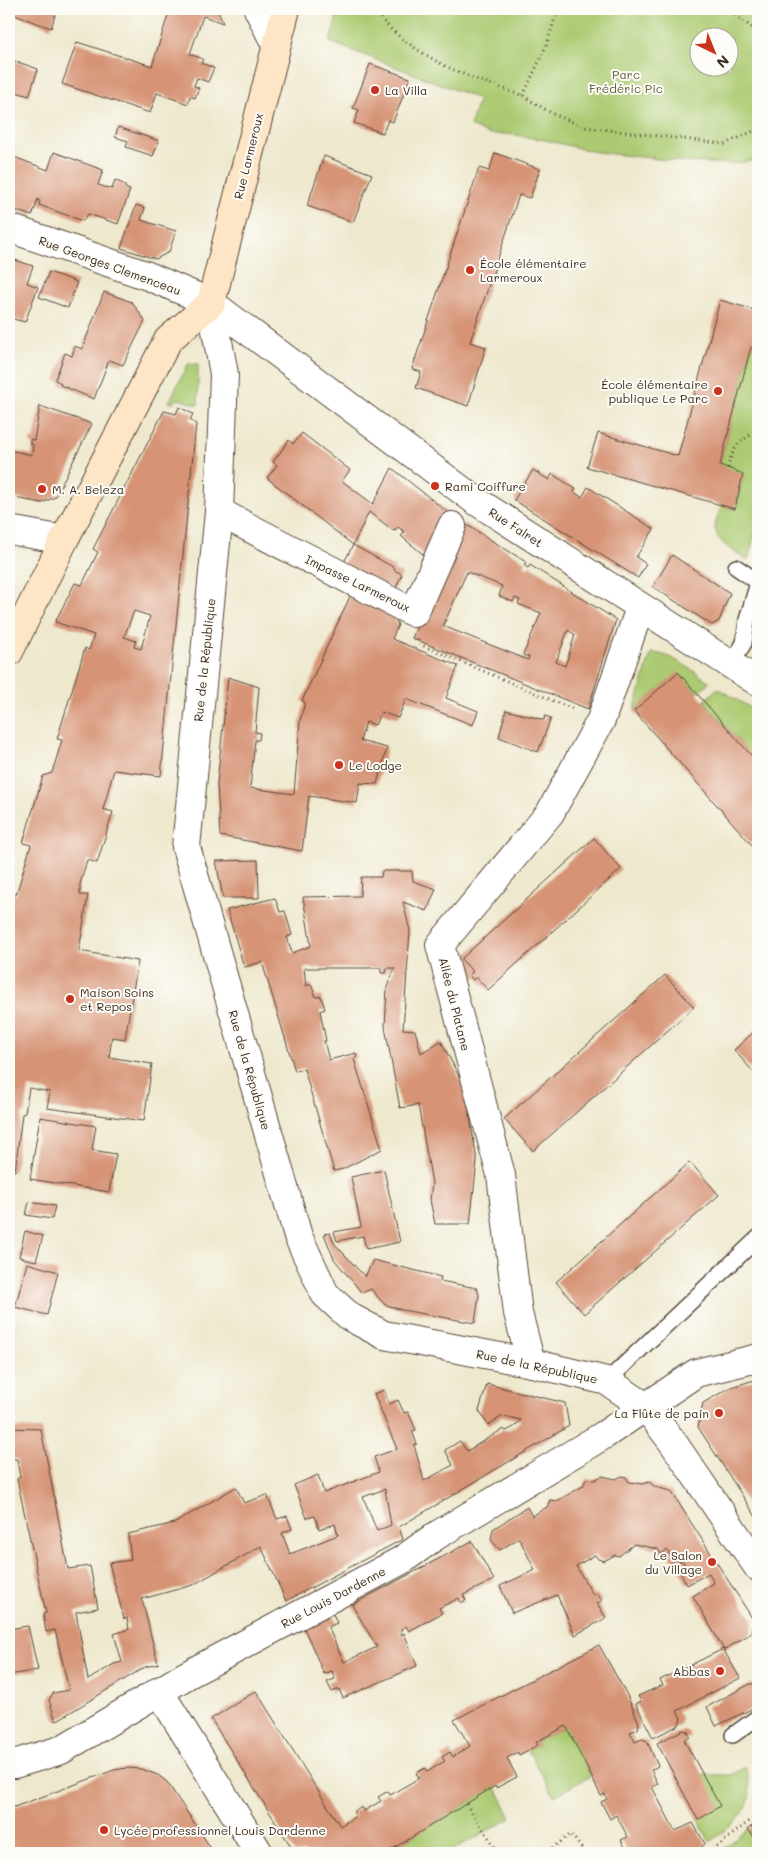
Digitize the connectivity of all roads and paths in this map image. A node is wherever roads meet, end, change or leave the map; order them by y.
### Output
1 (258, 9) edge
2 (286, 9) edge
3 (376, 9) edge
4 (558, 9) edge
5 (727, 9) edge
6 (758, 32) edge
7 (276, 45) junction
8 (523, 96) junction
9 (758, 129) edge
10 (9, 228) edge
11 (211, 303) junction
12 (758, 432) edge
13 (728, 468) dead end
14 (219, 512) junction
15 (452, 526) dead end
16 (9, 530) edge
17 (64, 540) junction
18 (736, 567) dead end
19 (758, 582) edge
20 (640, 608) junction
21 (414, 612) junction
22 (9, 652) edge
23 (731, 665) junction
24 (758, 682) edge
25 (601, 720) junction
26 (758, 1238) edge
27 (758, 1358) edge
28 (531, 1363) junction
29 (607, 1381) junction
30 (646, 1407) junction
31 (758, 1567) edge
32 (159, 1691) junction
33 (758, 1717) edge
34 (733, 1735) dead end
35 (9, 1763) edge
36 (466, 1804) dead end
37 (758, 1810) edge
38 (396, 1847) dead end
39 (259, 1853) edge
40 (399, 1853) edge
41 (499, 1853) edge
42 (538, 1853) edge
43 (585, 1853) edge
44 (709, 1853) edge

1 - 7 street
2 - 7 main road, Rue Larmeroux
3 - 8 path
4 - 8 path
5 - 6 path
7 - 11 main road, Rue Larmeroux
8 - 9 path
10 - 11 street, Rue Georges Clemenceau
11 - 14 street, Rue de la République
11 - 17 main road
11 - 20 street, Rue Falret
12 - 13 path
14 - 21 street, Impasse Larmeroux
14 - 28 street, Rue de la République
15 - 21 street, Impasse Larmeroux
16 - 17 street
17 - 22 main road
18 - 19 lane
19 - 23 lane
20 - 23 street, Rue Falret
20 - 25 street, Allée du Platane
21 - 25 path
23 - 24 street, Rue Falret
25 - 28 street, Allée du Platane
26 - 29 lane
27 - 30 street, Rue Louis Dardenne
28 - 29 street, Rue de la République
29 - 30 street, Rue de la République
30 - 31 street, Rue de la République
30 - 32 street, Rue Louis Dardenne
32 - 35 street, Rue Louis Dardenne
32 - 39 street
33 - 34 lane
36 - 41 path
37 - 44 path
38 - 40 path
42 - 43 path

